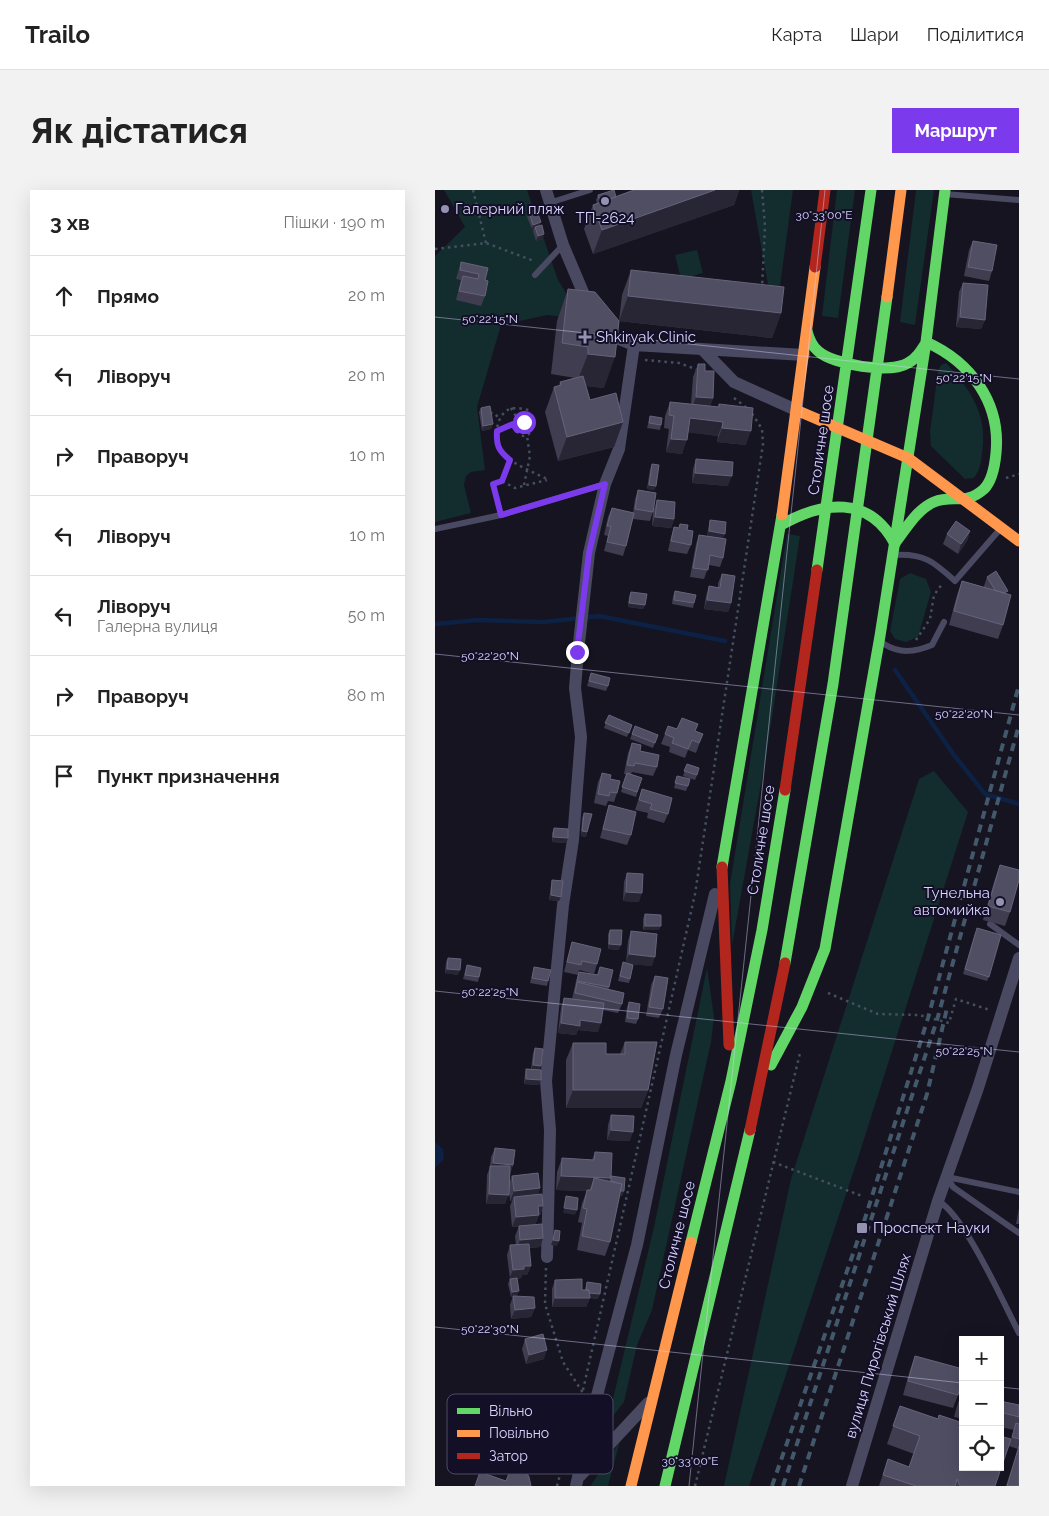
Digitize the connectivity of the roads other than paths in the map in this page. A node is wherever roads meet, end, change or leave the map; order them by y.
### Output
1 (546, 190) edge
2 (590, 190) edge
3 (825, 190) edge
4 (871, 190) edge
5 (901, 190) edge
6 (944, 192) edge
7 (1019, 200) edge
8 (549, 203) junction
9 (563, 245) junction
10 (535, 275) dead end
11 (807, 332) junction
12 (926, 342) junction
13 (703, 350) junction
14 (633, 351) junction
15 (803, 355) junction
16 (796, 410) junction
17 (908, 458) junction
18 (605, 484) junction
19 (967, 500) junction
20 (781, 525) junction
21 (1001, 527) junction
22 (435, 529) edge
23 (1019, 541) edge
24 (893, 549) junction
25 (944, 622) dead end
26 (880, 636) junction
27 (722, 867) junction
28 (990, 924) dead end
29 (1019, 945) edge
30 (1019, 958) edge
31 (731, 1081) junction
32 (760, 1086) junction
33 (947, 1177) junction
34 (1019, 1192) edge
35 (938, 1201) junction
36 (1019, 1233) edge
37 (547, 1257) road end
38 (1019, 1333) edge
39 (597, 1394) edge
40 (653, 1397) junction
41 (613, 1441) edge
42 (631, 1486) edge
43 (665, 1486) edge
44 (852, 1486) edge

1 - 8 street
2 - 8 lane
3 - 11 main road
4 - 31 main road, Столичне шосе
5 - 32 main road
6 - 7 lane
6 - 12 main road
8 - 9 street
9 - 10 lane
9 - 14 street
11 - 12 main road
11 - 15 main road
12 - 17 main road
12 - 19 main road
13 - 14 street
13 - 15 street
13 - 16 street
14 - 18 street
15 - 16 main road
16 - 17 main road
16 - 20 main road
17 - 19 main road
17 - 24 main road
18 - 22 lane
18 - 37 street
19 - 21 main road
19 - 24 main road
20 - 24 main road
20 - 27 main road
21 - 23 main road
21 - 24 lane
24 - 26 main road
25 - 26 lane
26 - 32 main road
27 - 31 main road
27 - 39 street
28 - 29 lane
30 - 33 street, вулиця Пирогівський Шлях
31 - 40 main road, Столичне шосе
32 - 43 main road
33 - 34 lane
33 - 35 street, вулиця Пирогівський Шлях
33 - 36 lane
35 - 38 lane
35 - 44 street, вулиця Пирогівський Шлях
40 - 41 street
40 - 42 main road, Столичне шосе

